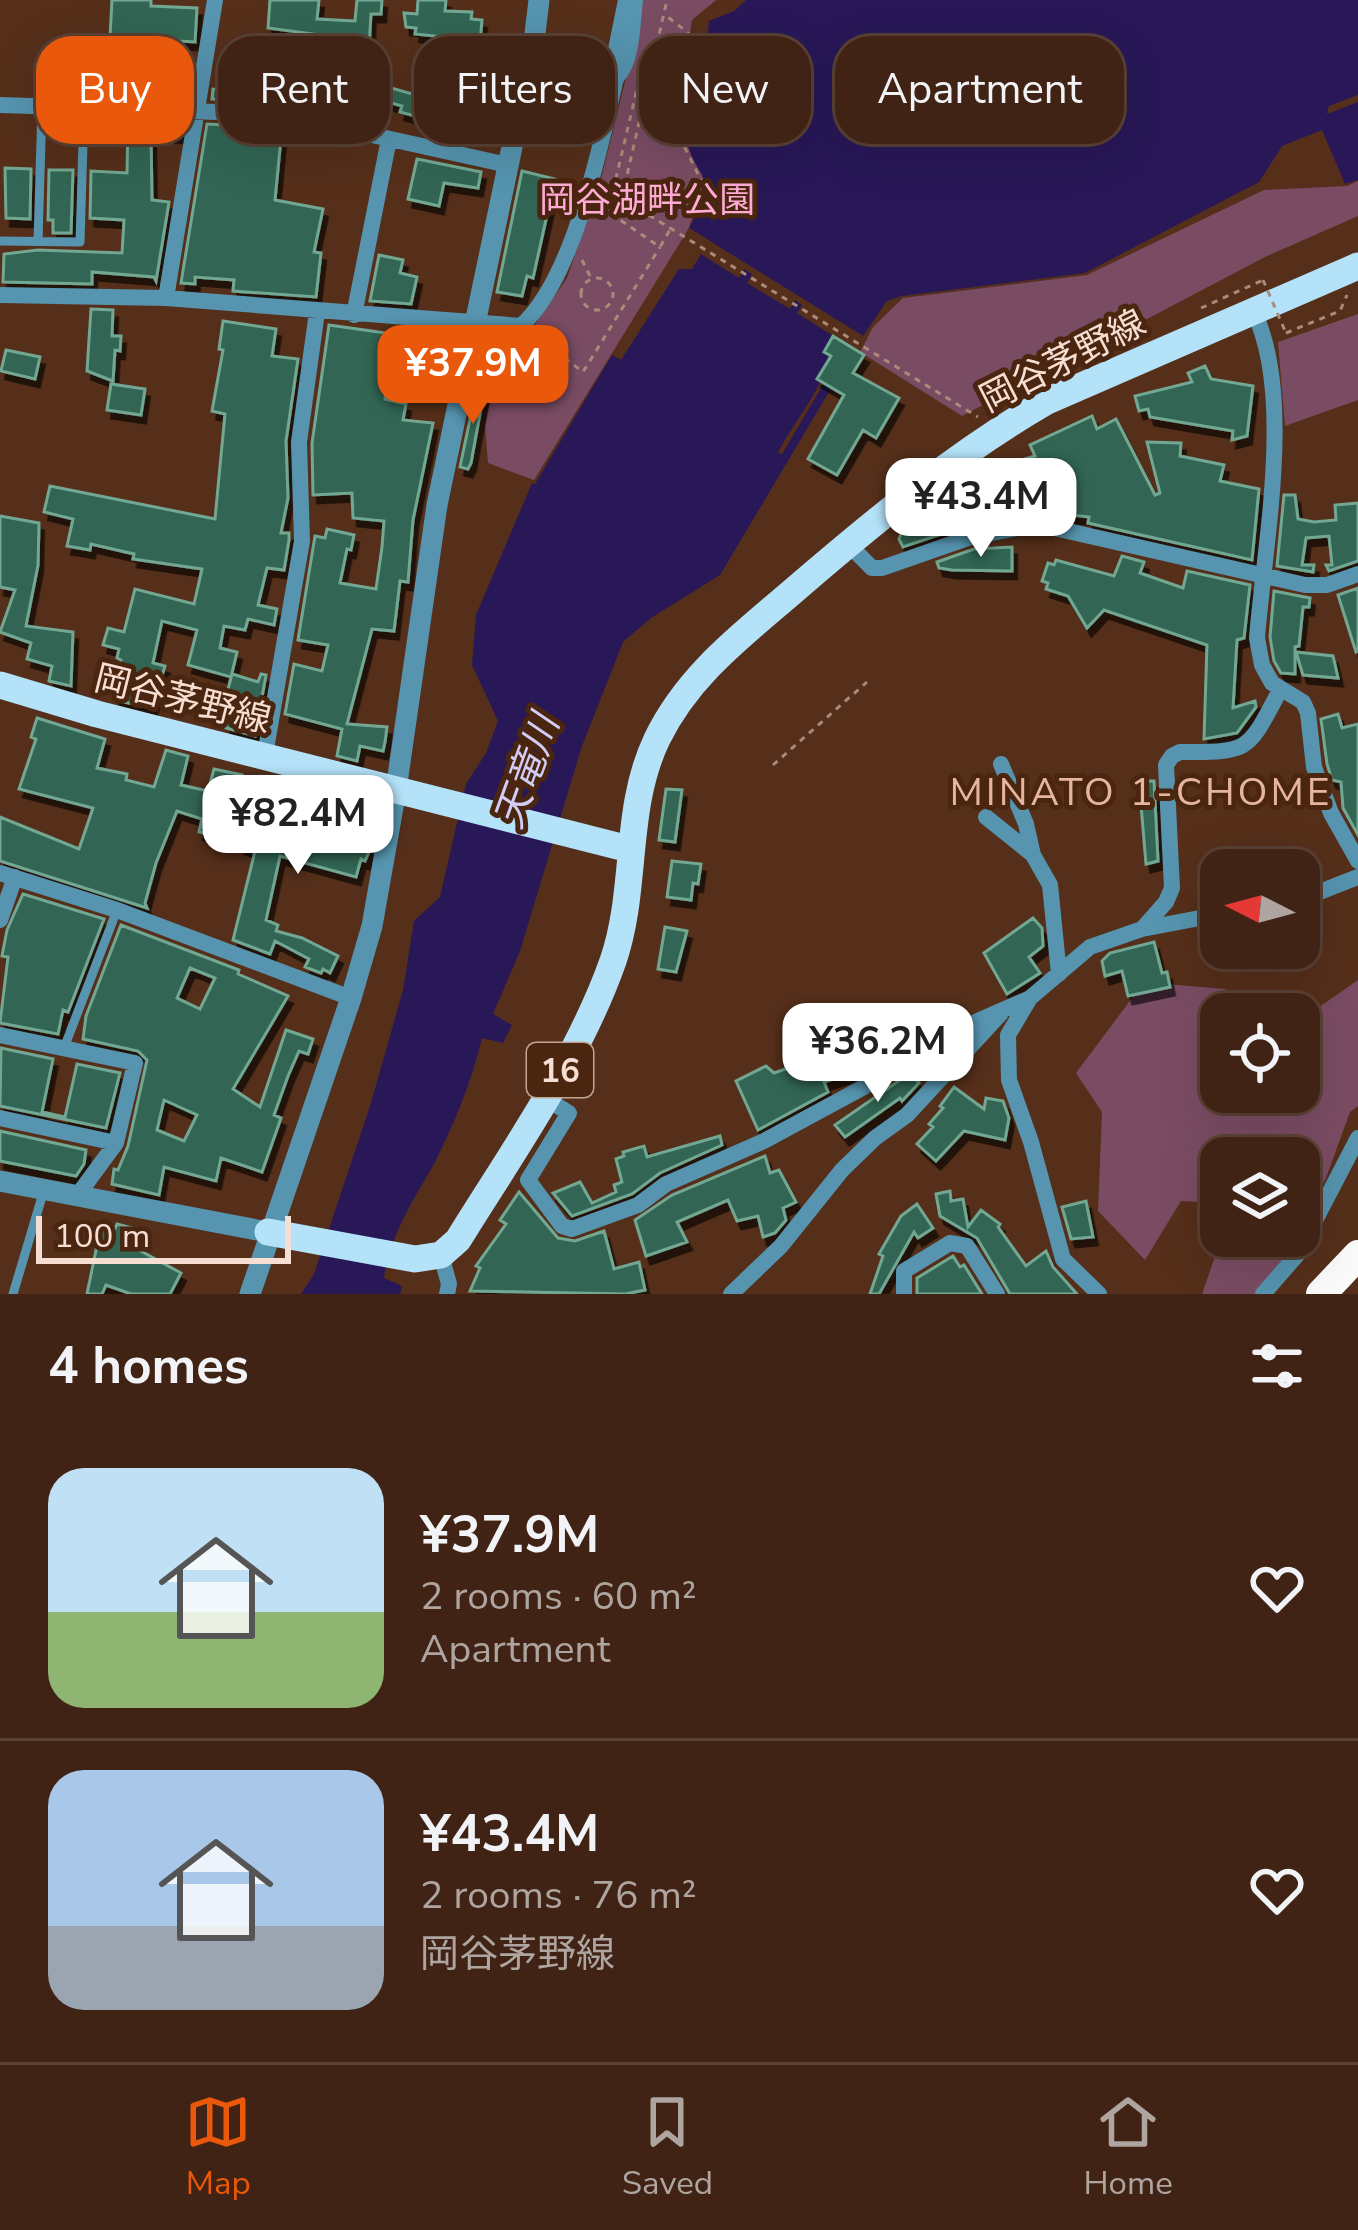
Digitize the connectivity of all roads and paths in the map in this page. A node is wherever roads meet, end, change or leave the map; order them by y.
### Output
1 (215, 0) edge
2 (539, 0) edge
3 (630, 0) edge
4 (667, 0) edge
5 (664, 14) junction
6 (639, 77) edge
7 (0, 105) edge
8 (36, 107) edge
9 (194, 114) edge
10 (197, 114) junction
11 (218, 114) edge
12 (390, 139) edge
13 (41, 144) edge
14 (84, 144) edge
15 (388, 144) edge
16 (508, 165) junction
17 (591, 179) junction
18 (625, 184) junction
19 (613, 193) junction
20 (592, 220) dead end
21 (672, 226) junction
22 (0, 241) edge
23 (38, 241) junction
24 (660, 247) junction
25 (577, 251) dead end
26 (1358, 266) edge
27 (592, 279) junction
28 (0, 295) edge
29 (568, 295) dead end
30 (581, 295) junction
31 (1347, 295) dead end
32 (613, 296) junction
33 (629, 297) junction
34 (166, 298) junction
35 (1253, 310) junction
36 (317, 312) junction
37 (354, 315) junction
38 (1198, 315) dead end
39 (474, 323) junction
40 (535, 338) dead end
41 (985, 422) dead end
42 (848, 544) junction
43 (1358, 574) edge
44 (1262, 576) junction
45 (867, 682) dead end
46 (0, 685) edge
47 (1280, 690) junction
48 (265, 755) junction
49 (1000, 764) dead end
50 (773, 765) dead end
51 (405, 792) junction
52 (986, 817) dead end
53 (618, 846) junction
54 (1033, 854) junction
55 (1358, 861) edge
56 (8, 875) edge
57 (1358, 877) edge
58 (1320, 892) edge
59 (117, 910) junction
60 (1200, 918) edge
61 (0, 920) edge
62 (1142, 928) junction
63 (1059, 974) junction
64 (351, 998) junction
65 (1030, 998) junction
66 (1006, 1006) junction
67 (0, 1035) edge
68 (64, 1048) junction
69 (545, 1098) junction
70 (0, 1118) edge
71 (1358, 1138) edge
72 (116, 1143) junction
73 (0, 1181) edge
74 (44, 1190) junction
75 (77, 1196) junction
76 (276, 1234) junction
77 (1358, 1255) edge
78 (434, 1257) junction
79 (1358, 1277) edge
80 (14, 1294) edge
81 (250, 1294) edge
82 (447, 1294) edge
83 (731, 1294) edge
84 (904, 1294) edge
85 (997, 1294) edge
86 (1100, 1294) edge
87 (1263, 1294) edge
88 (1321, 1294) edge
89 (1342, 1294) edge

1 - 10 street
2 - 16 street
3 - 17 street
4 - 5 path
5 - 18 path
5 - 18 path
6 - 19 path
7 - 8 street
9 - 10 street
10 - 11 street
10 - 34 street
12 - 16 street
13 - 23 lane
14 - 23 lane
15 - 37 street
16 - 39 street
17 - 19 path
17 - 39 street
18 - 19 path
19 - 21 path
20 - 24 path
21 - 24 path
21 - 41 path
22 - 23 lane
24 - 33 path
25 - 27 path
26 - 35 main road, 岡谷茅野線 / 16
27 - 30 path
27 - 32 path
28 - 34 street
29 - 30 path
30 - 32 path
31 - 38 path, bridge
32 - 33 path
33 - 40 path
34 - 36 street
35 - 42 main road, 岡谷茅野線 / 16
35 - 44 street
36 - 37 street
36 - 48 street
37 - 39 street
39 - 51 street
42 - 44 street
42 - 53 main road, 岡谷茅野線 / 16
43 - 44 street
44 - 47 street
45 - 50 path
46 - 48 main road, 岡谷茅野線
47 - 55 street
47 - 62 street
48 - 51 main road, 岡谷茅野線
49 - 54 street
51 - 53 main road, 岡谷茅野線
51 - 64 street
52 - 54 street
53 - 69 main road, 岡谷茅野線 / 16
54 - 63 street
56 - 59 street
56 - 61 street
57 - 58 street
59 - 64 street
59 - 68 lane
60 - 62 street
62 - 63 street
63 - 65 street
64 - 76 street
65 - 66 street
65 - 86 street
66 - 69 street
66 - 83 street
67 - 68 street
68 - 72 street
69 - 78 main road, 岡谷茅野線 / 16
70 - 72 street
71 - 87 street
72 - 75 street
73 - 74 street
74 - 75 street
74 - 80 lane
75 - 76 street
76 - 78 main road
76 - 81 street
77 - 88 highway
78 - 82 street
79 - 89 highway
84 - 85 street

